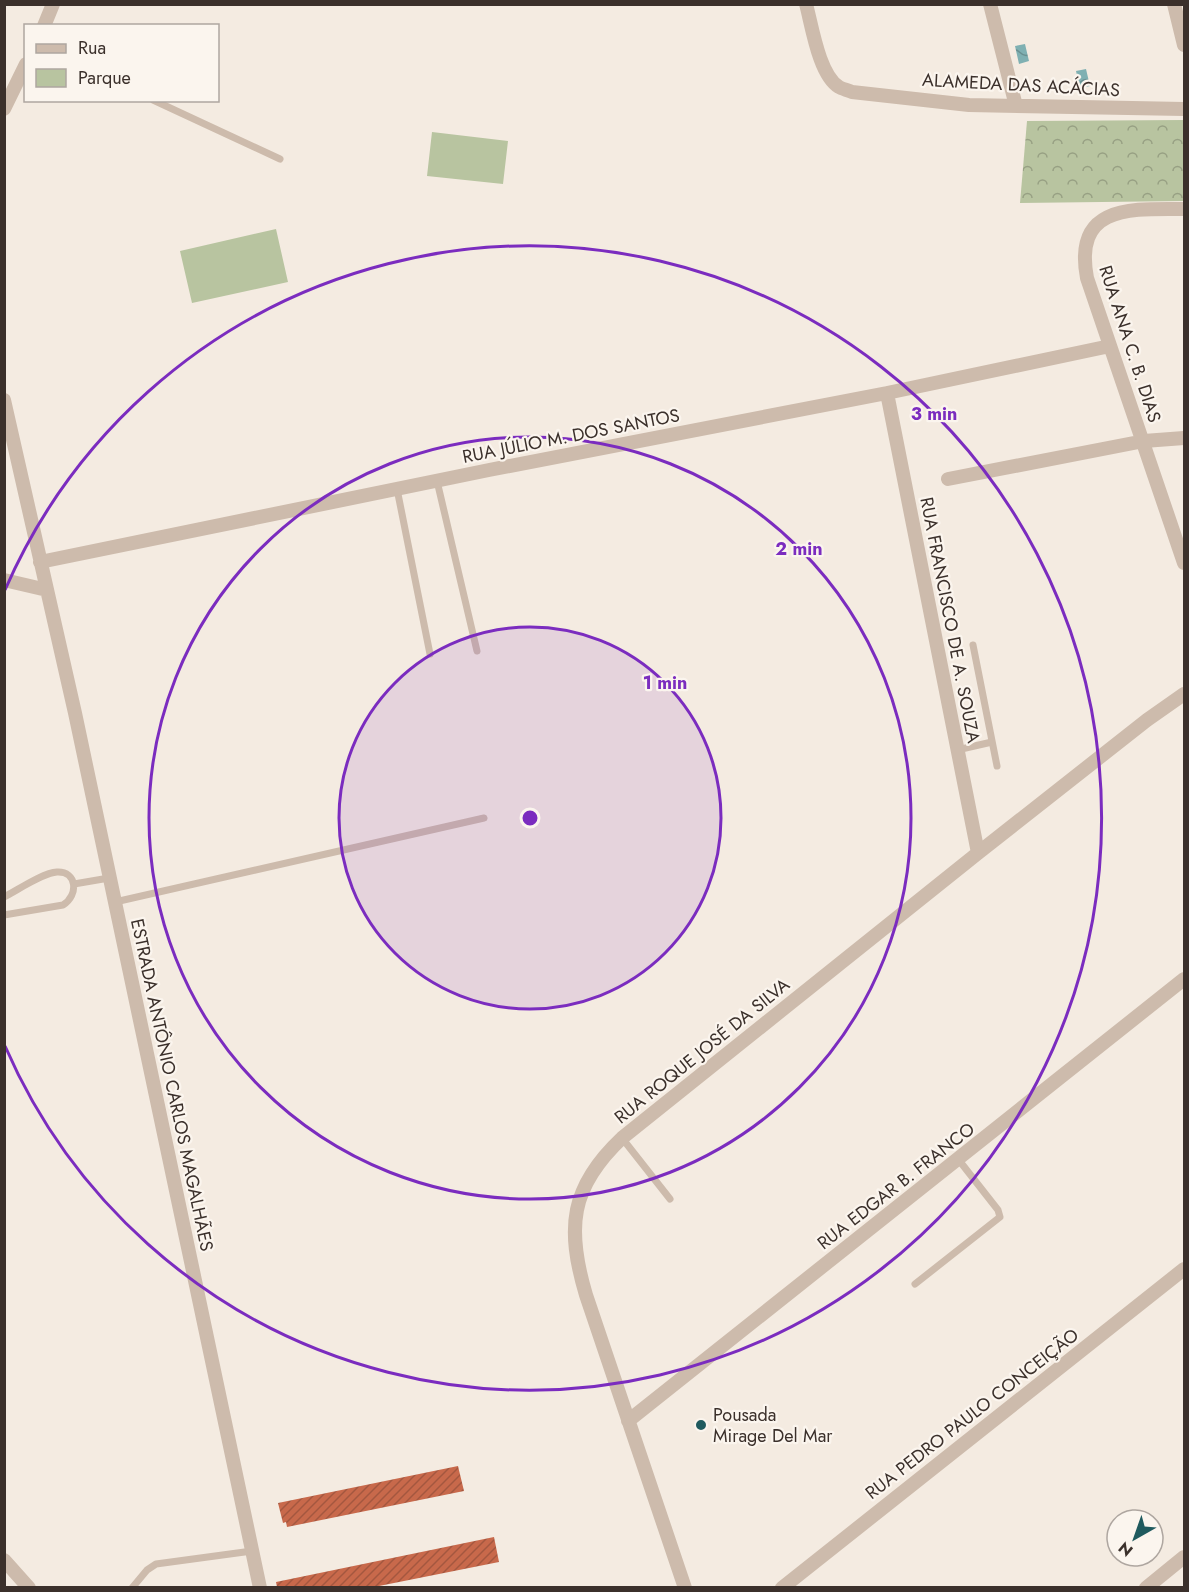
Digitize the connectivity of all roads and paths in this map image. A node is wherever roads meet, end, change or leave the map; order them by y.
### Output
1 (53, 4) edge
2 (806, 4) edge
3 (990, 4) edge
4 (1174, 4) edge
5 (45, 24) edge
6 (1185, 45) edge
7 (24, 68) edge
8 (157, 102) edge
9 (1016, 106) junction
10 (4, 109) edge
11 (1185, 109) edge
12 (280, 159) dead end
13 (1185, 209) edge
14 (1110, 346) junction
15 (886, 393) junction
16 (4, 400) edge
17 (1185, 438) edge
18 (1144, 441) junction
19 (948, 479) dead end
20 (437, 481) junction
21 (397, 489) junction
22 (40, 562) junction
23 (1185, 563) edge
24 (4, 580) edge
25 (47, 590) junction
26 (973, 645) dead end
27 (477, 651) dead end
28 (430, 654) dead end
29 (1185, 694) edge
30 (992, 742) junction
31 (957, 750) junction
32 (997, 766) dead end
33 (484, 818) dead end
34 (978, 854) junction
35 (109, 878) junction
36 (74, 884) junction
37 (4, 897) edge
38 (114, 902) junction
39 (4, 915) edge
40 (1185, 979) edge
41 (622, 1138) junction
42 (958, 1159) junction
43 (670, 1199) dead end
44 (1185, 1269) edge
45 (915, 1284) dead end
46 (628, 1421) junction
47 (252, 1551) junction
48 (1185, 1557) edge
49 (4, 1560) edge
50 (29, 1587) edge
51 (132, 1587) edge
52 (260, 1587) edge
53 (685, 1587) edge
54 (782, 1587) edge
55 (1146, 1587) edge

1 - 5 street
2 - 9 street, ALAMEDA DAS ACÁCIAS
3 - 9 street
4 - 6 street
7 - 10 street
8 - 12 lane
9 - 11 street, ALAMEDA DAS ACÁCIAS
13 - 14 street, RUA ANA C. B. DIAS
14 - 15 street, RUA JÚLIO M. DOS SANTOS
14 - 18 street, RUA ANA C. B. DIAS
15 - 20 street, RUA JÚLIO M. DOS SANTOS
15 - 31 street, RUA FRANCISCO DE A. SOUZA
16 - 22 street, ESTRADA ANTÔNIO CARLOS MAGALHÃES
17 - 18 street
18 - 19 street
18 - 23 street, RUA ANA C. B. DIAS
20 - 21 street, RUA JÚLIO M. DOS SANTOS
20 - 27 lane
21 - 22 street, RUA JÚLIO M. DOS SANTOS
21 - 28 lane
22 - 25 street, ESTRADA ANTÔNIO CARLOS MAGALHÃES
24 - 25 street
25 - 35 street, ESTRADA ANTÔNIO CARLOS MAGALHÃES
26 - 30 lane
29 - 34 street, RUA ROQUE JOSÉ DA SILVA
30 - 31 lane
30 - 32 lane
31 - 34 street, RUA FRANCISCO DE A. SOUZA
33 - 38 lane
34 - 41 street, RUA ROQUE JOSÉ DA SILVA
35 - 36 lane
35 - 38 street, ESTRADA ANTÔNIO CARLOS MAGALHÃES
36 - 37 lane
36 - 39 lane
38 - 47 street, ESTRADA ANTÔNIO CARLOS MAGALHÃES
40 - 42 street, RUA EDGAR B. FRANCO
41 - 43 lane
41 - 46 street, RUA ROQUE JOSÉ DA SILVA
42 - 45 lane
42 - 46 street, RUA EDGAR B. FRANCO
44 - 54 street, RUA PEDRO PAULO CONCEIÇÃO
46 - 53 street, RUA ROQUE JOSÉ DA SILVA
47 - 51 lane
47 - 52 street, ESTRADA ANTÔNIO CARLOS MAGALHÃES
48 - 55 street
49 - 50 street

